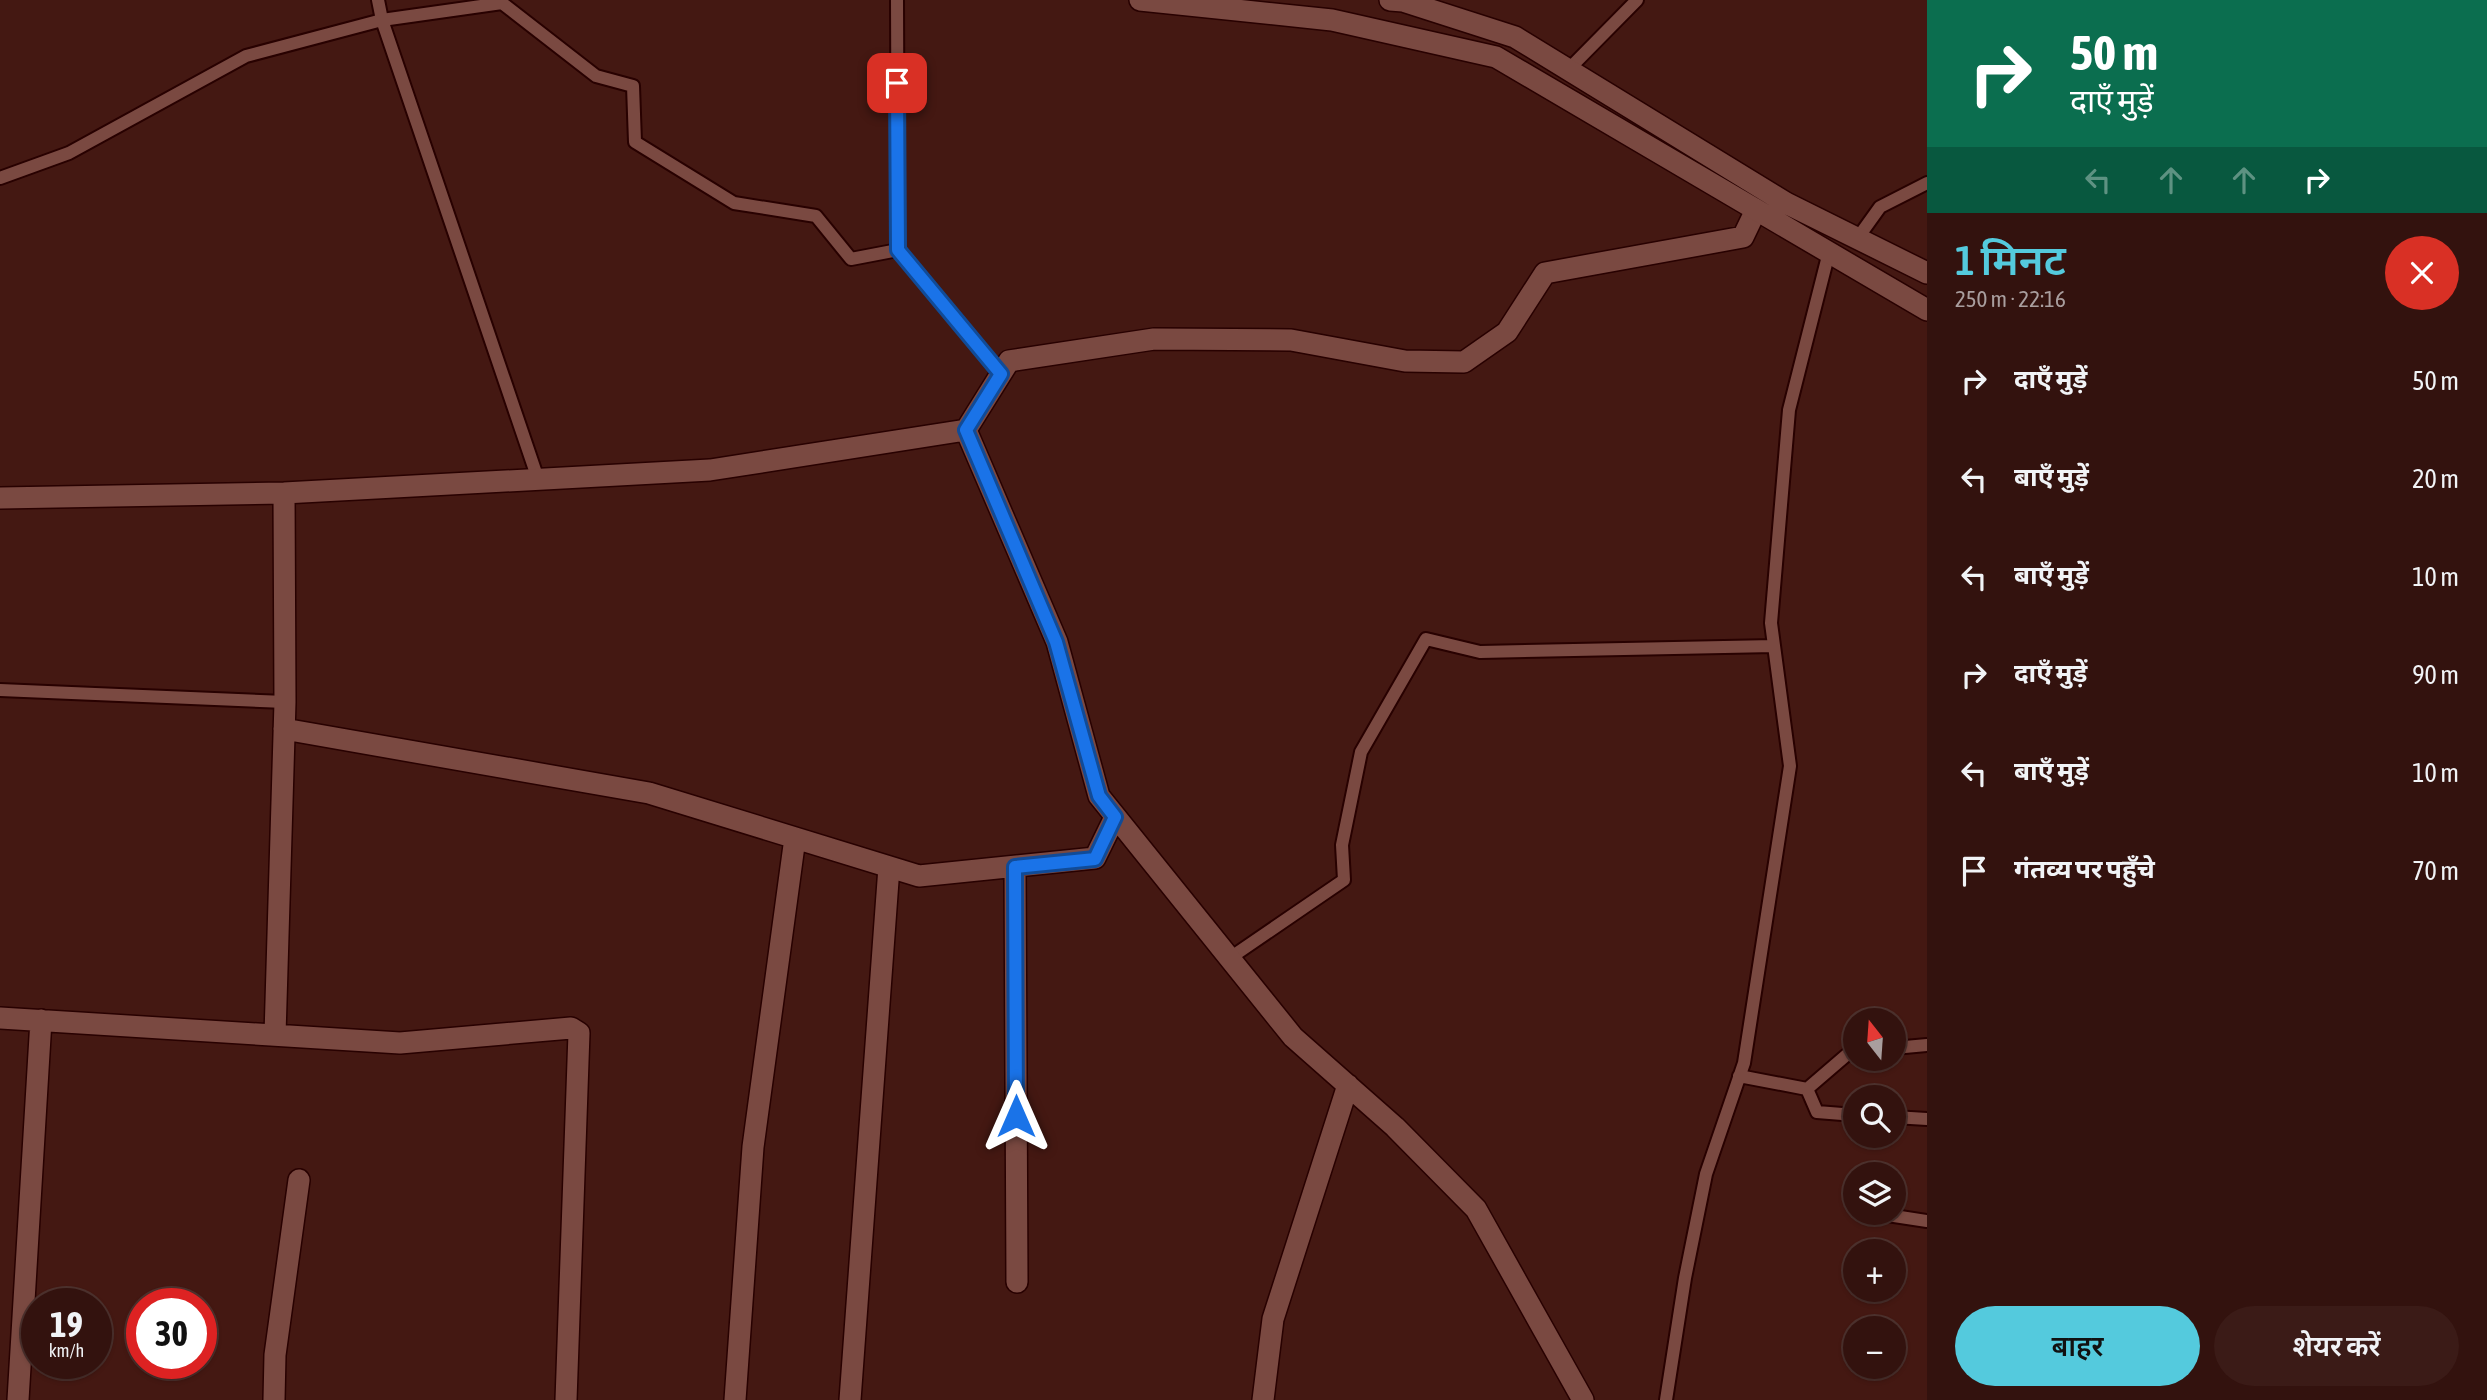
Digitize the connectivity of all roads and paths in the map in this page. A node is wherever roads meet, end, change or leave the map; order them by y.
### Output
1 (378, 0) edge
2 (897, 0) edge
3 (1140, 0) edge
4 (1390, 0) edge
5 (1637, 0) edge
6 (382, 20) junction
7 (1568, 70) junction
8 (0, 178) edge
9 (1927, 183) edge
10 (1756, 210) junction
11 (1857, 239) junction
12 (898, 250) junction
13 (1829, 252) junction
14 (1927, 274) edge
15 (1927, 310) edge
16 (1001, 374) junction
17 (966, 430) junction
18 (538, 479) junction
19 (284, 492) junction
20 (0, 498) edge
21 (1774, 646) junction
22 (0, 690) edge
23 (285, 702) junction
24 (284, 729) junction
25 (1115, 817) junction
26 (795, 838) junction
27 (889, 867) junction
28 (1015, 867) junction
29 (1230, 958) junction
30 (0, 1018) edge
31 (41, 1020) junction
32 (275, 1035) junction
33 (1927, 1045) edge
34 (1906, 1047) edge
35 (1843, 1058) edge
36 (1740, 1076) junction
37 (1348, 1085) junction
38 (1807, 1089) junction
39 (1843, 1114) edge
40 (1906, 1118) edge
41 (1927, 1119) edge
42 (299, 1180) dead end
43 (1906, 1218) edge
44 (1927, 1221) edge
45 (1017, 1282) dead end
46 (18, 1400) edge
47 (274, 1400) edge
48 (566, 1400) edge
49 (735, 1400) edge
50 (850, 1400) edge
51 (1263, 1400) edge
52 (1583, 1400) edge
53 (1666, 1400) edge

1 - 6 lane
2 - 12 lane
3 - 10 street
4 - 7 street
5 - 7 lane
6 - 8 lane
6 - 12 lane
6 - 18 lane
7 - 11 street
9 - 11 lane
10 - 13 street
10 - 16 street
11 - 14 street
12 - 16 lane
13 - 15 street
13 - 21 lane
16 - 17 street
17 - 18 street
17 - 25 street
18 - 19 street
19 - 20 street
19 - 23 street
21 - 29 lane
21 - 36 lane
22 - 23 lane
23 - 24 street
24 - 26 street
24 - 32 street
25 - 28 street
25 - 29 street
26 - 27 street
26 - 49 street
27 - 28 street
27 - 50 street
28 - 45 street
29 - 37 street
30 - 31 street
31 - 32 street
31 - 46 street
32 - 48 street
33 - 34 lane
35 - 38 lane
36 - 38 lane
36 - 53 lane
37 - 51 street
37 - 52 street
38 - 39 lane
40 - 41 lane
42 - 47 street
43 - 44 lane

